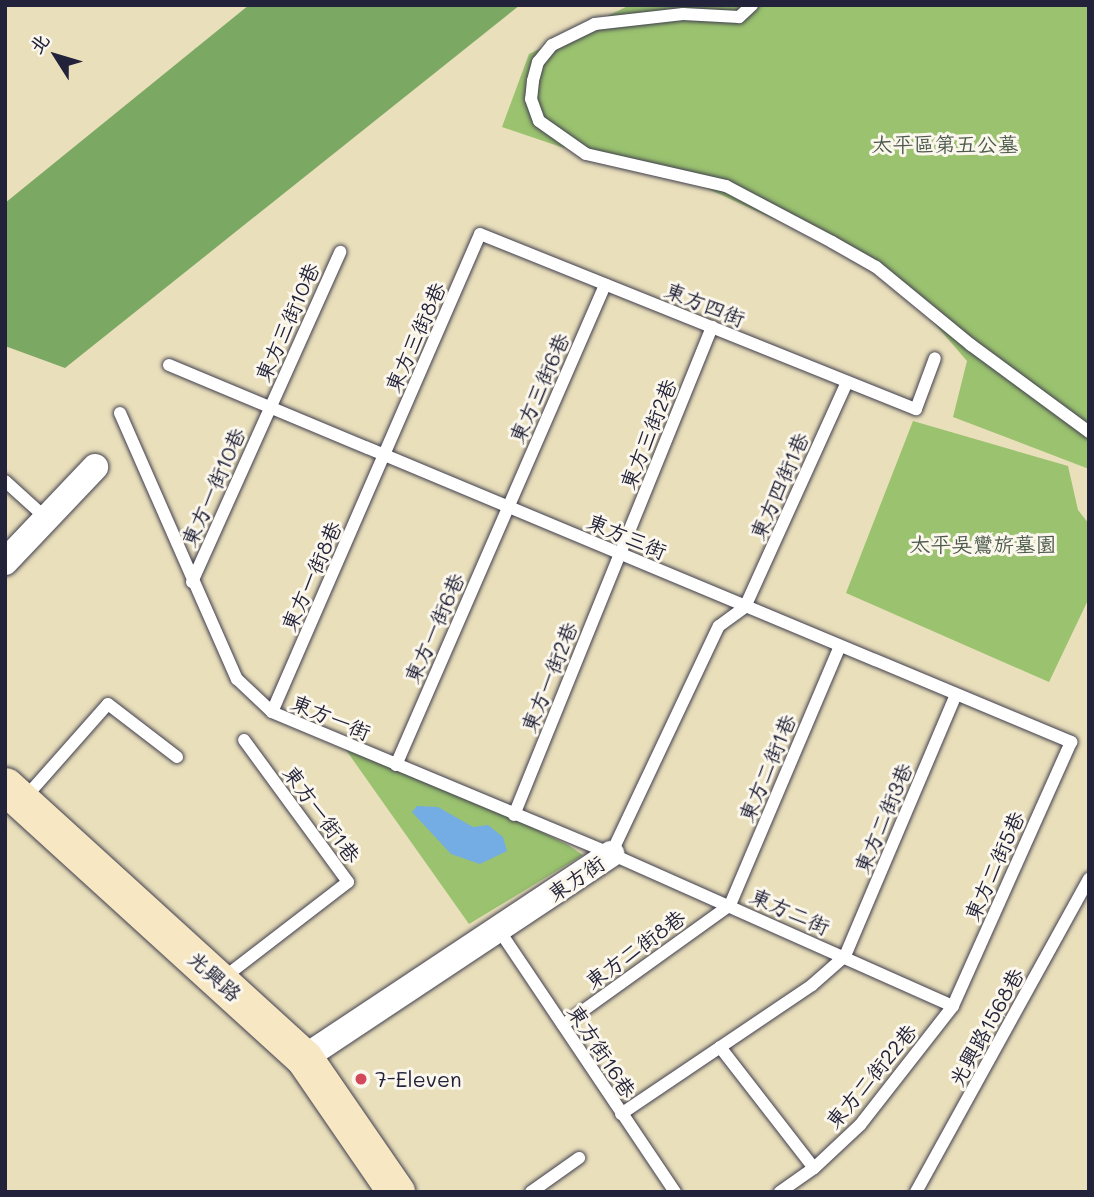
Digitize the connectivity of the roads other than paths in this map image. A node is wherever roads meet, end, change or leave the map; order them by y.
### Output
1 (752, 5) edge
2 (481, 234) joint
3 (340, 252) dead end
4 (605, 285) junction
5 (712, 327) junction
6 (935, 358) dead end
7 (169, 365) dead end
8 (847, 382) junction
9 (270, 407) junction
10 (120, 412) dead end
11 (1089, 432) edge
12 (384, 455) junction
13 (95, 467) dead end
14 (5, 481) edge
15 (508, 507) junction
16 (47, 518) junction
17 (620, 554) junction
18 (5, 562) edge
19 (192, 582) junction
20 (745, 607) junction
21 (840, 646) junction
22 (956, 695) junction
23 (272, 712) junction
24 (244, 740) dead end
25 (1071, 742) joint
26 (177, 757) dead end
27 (396, 765) junction
28 (13, 795) edge
29 (514, 815) junction
30 (611, 854) junction
31 (1089, 879) edge
32 (730, 905) junction
33 (499, 930) junction
34 (845, 956) junction
35 (221, 980) junction
36 (953, 1006) junction
37 (563, 1025) junction
38 (720, 1047) junction
39 (304, 1058) junction
40 (621, 1114) junction
41 (579, 1158) dead end
42 (814, 1168) junction
43 (396, 1192) edge
44 (531, 1192) edge
45 (675, 1192) edge
46 (780, 1192) edge
47 (916, 1192) edge

1 - 11 lane
2 - 4 lane, 東方四街
2 - 12 lane, 東方三街8巷
3 - 9 lane, 東方三街10巷
4 - 5 lane, 東方四街
4 - 15 lane, 東方三街6巷
5 - 8 lane, 東方四街
5 - 17 lane, 東方三街2巷
6 - 8 lane, 東方四街
7 - 9 lane, 東方三街
8 - 20 lane, 東方四街1巷
9 - 12 lane, 東方三街
9 - 19 lane, 東方一街10巷
10 - 19 lane, 東方一街
12 - 15 lane, 東方三街
12 - 23 lane, 東方一街8巷
13 - 16 street
14 - 16 lane
15 - 17 lane, 東方三街
15 - 27 lane, 東方一街6巷
16 - 18 street
17 - 20 lane, 東方三街
17 - 29 lane, 東方一街2巷
19 - 23 lane, 東方一街
20 - 21 lane, 東方三街
20 - 30 lane, 東方街
21 - 22 lane, 東方三街
21 - 32 lane, 東方二街1巷
22 - 25 lane, 東方三街
22 - 34 lane, 東方二街3巷
23 - 27 lane, 東方一街
24 - 35 lane, 東方一街1巷
25 - 36 lane, 東方二街5巷
26 - 28 lane
27 - 29 lane, 東方一街
28 - 35 main road, 光興路
29 - 30 lane, 東方一街
30 - 32 lane, 東方二街
30 - 33 street, 東方街
31 - 47 lane, 光興路1568巷
32 - 34 lane, 東方二街
32 - 37 lane, 東方二街8巷
33 - 37 lane, 東方街16巷
33 - 39 street, 東方街
34 - 36 lane, 東方二街
34 - 38 lane
35 - 39 main road, 光興路
36 - 42 lane, 東方二街22巷
37 - 40 lane, 東方街16巷
38 - 40 lane
38 - 42 lane
39 - 43 main road, 光興路
40 - 45 lane, 東方街16巷
41 - 44 lane
42 - 46 lane, 東方二街22巷

